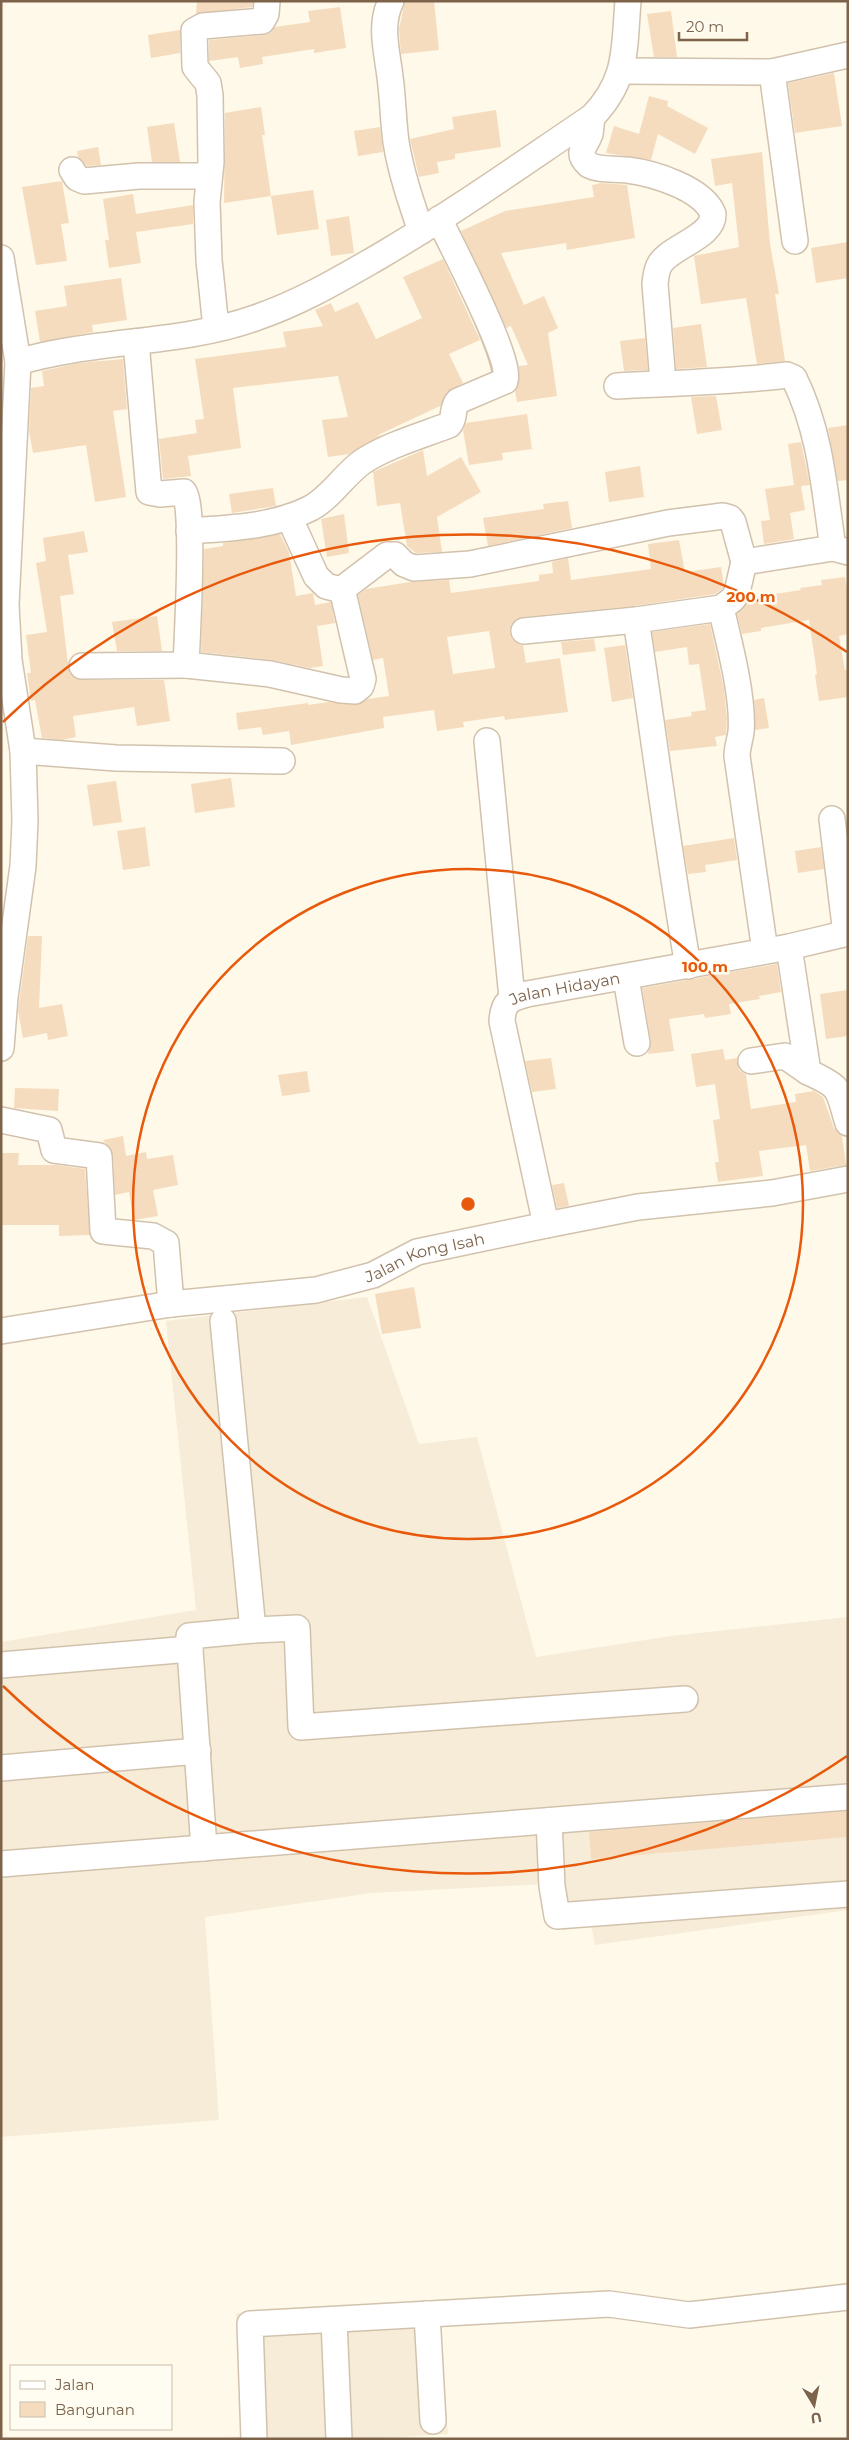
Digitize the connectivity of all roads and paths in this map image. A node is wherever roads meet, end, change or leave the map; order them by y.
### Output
1 (267, 1) edge
2 (390, 1) edge
3 (628, 1) edge
4 (848, 55) edge
5 (622, 71) junction
6 (772, 72) junction
7 (592, 117) junction
8 (72, 170) dead end
9 (208, 176) junction
10 (430, 225) junction
11 (795, 241) dead end
12 (1, 258) edge
13 (216, 328) junction
14 (136, 342) junction
15 (18, 362) junction
16 (663, 382) junction
17 (617, 386) dead end
18 (9, 425) edge
19 (289, 518) junction
20 (189, 531) junction
21 (840, 550) edge
22 (744, 562) junction
23 (341, 590) junction
24 (721, 608) junction
25 (636, 620) junction
26 (524, 632) dead end
27 (186, 665) junction
28 (82, 666) dead end
29 (487, 741) dead end
30 (23, 751) junction
31 (282, 761) dead end
32 (832, 818) dead end
33 (847, 934) edge
34 (777, 949) junction
35 (688, 966) junction
36 (626, 978) junction
37 (512, 998) junction
38 (637, 1043) dead end
39 (1, 1048) edge
40 (751, 1061) dead end
41 (808, 1072) junction
42 (1, 1120) edge
43 (848, 1122) edge
44 (848, 1179) edge
45 (546, 1225) junction
46 (171, 1304) junction
47 (222, 1321) dead end
48 (1, 1331) edge
49 (253, 1630) junction
50 (190, 1649) junction
51 (1, 1665) edge
52 (686, 1699) dead end
53 (198, 1750) junction
54 (1, 1768) edge
55 (848, 1797) edge
56 (549, 1821) junction
57 (204, 1848) junction
58 (1, 1864) edge
59 (848, 1894) edge
60 (848, 2297) edge
61 (427, 2314) junction
62 (334, 2320) junction
63 (433, 2421) dead end
64 (254, 2439) edge
65 (339, 2439) edge

1 - 9 street
2 - 10 street
3 - 5 street
4 - 6 street
5 - 6 street
5 - 7 street
6 - 11 street
7 - 10 street
7 - 16 street
8 - 9 street
9 - 13 street
10 - 13 street
10 - 19 street
12 - 15 street
13 - 14 street
14 - 15 street
14 - 20 street
15 - 18 street
16 - 17 street
16 - 21 street
18 - 30 street
19 - 20 street
19 - 23 street
20 - 27 street
21 - 22 street
22 - 23 street
22 - 24 street
23 - 27 street
24 - 25 street
24 - 34 street
25 - 26 street
25 - 35 street
27 - 28 street
29 - 37 street
30 - 31 street
30 - 39 street
32 - 33 street
33 - 34 street, Jalan Hidayan
34 - 35 street, Jalan Hidayan
34 - 41 street
35 - 36 street, Jalan Hidayan
36 - 37 street, Jalan Hidayan
36 - 38 street
37 - 45 street, Jalan Hidayan
40 - 41 street
41 - 43 street
42 - 46 street
44 - 45 street, Jalan Kong Isah
45 - 46 street, Jalan Kong Isah
46 - 48 street, Jalan Kong Isah
47 - 49 street
49 - 50 street
49 - 52 street
50 - 51 street
50 - 53 street
53 - 54 street
53 - 57 street
55 - 56 street
56 - 57 street
56 - 59 street
57 - 58 street
60 - 61 street
61 - 62 street
61 - 63 street
62 - 64 street
62 - 65 street

